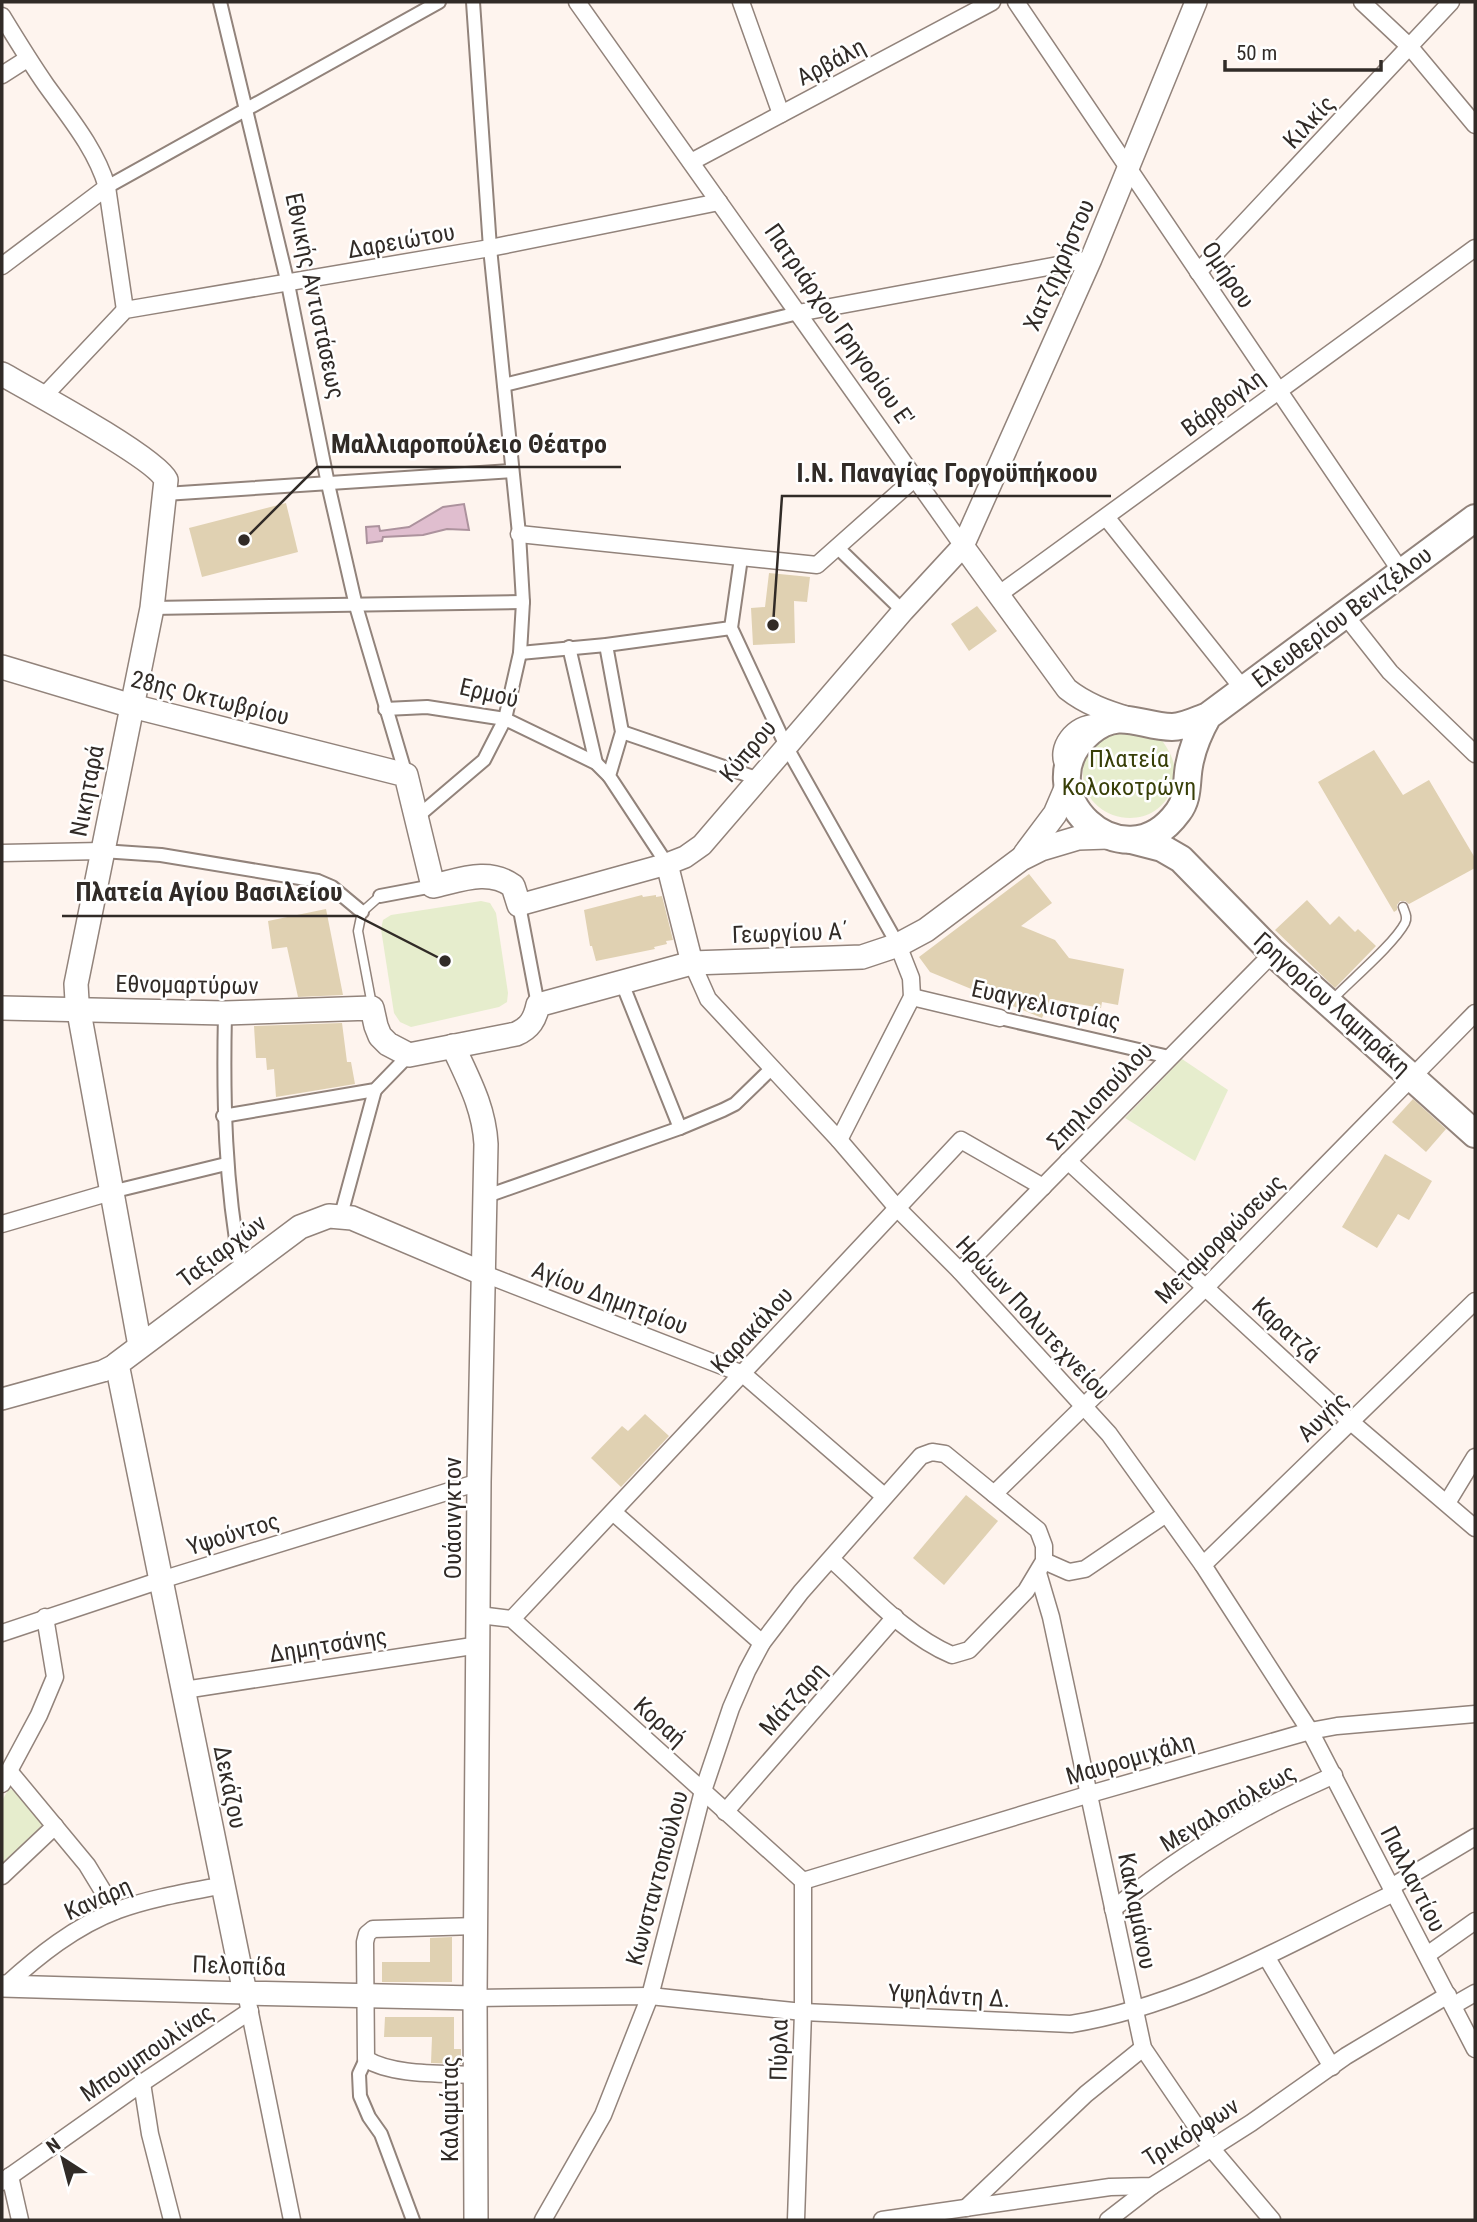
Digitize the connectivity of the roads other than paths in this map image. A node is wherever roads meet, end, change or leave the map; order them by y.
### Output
1 (220, 2) edge
2 (439, 2) edge
3 (473, 2) edge
4 (577, 2) edge
5 (741, 2) edge
6 (992, 2) edge
7 (1016, 2) edge
8 (1196, 2) edge
9 (1362, 2) edge
10 (1451, 2) edge
11 (2, 16) edge
12 (1410, 47) junction
13 (27, 59) junction
14 (2, 75) edge
15 (246, 108) junction
16 (781, 114) junction
17 (1475, 125) edge
18 (691, 162) junction
19 (1129, 169) junction
20 (107, 187) junction
21 (719, 202) junction
22 (2, 244) edge
23 (490, 248) junction
24 (1475, 248) edge
25 (1091, 259) junction
26 (7, 262) edge
27 (1198, 272) junction
28 (288, 284) junction
29 (125, 310) junction
30 (798, 313) junction
31 (2, 374) edge
32 (505, 385) junction
33 (1279, 391) junction
34 (43, 397) junction
35 (512, 471) junction
36 (915, 478) junction
37 (328, 484) junction
38 (166, 494) junction
39 (1106, 517) junction
40 (1475, 518) edge
41 (519, 534) junction
42 (963, 546) junction
43 (838, 547) junction
44 (741, 558) junction
45 (1402, 573) junction
46 (998, 595) junction
47 (523, 602) junction
48 (356, 606) junction
49 (152, 607) junction
50 (903, 611) junction
51 (1345, 614) junction
52 (731, 628) junction
53 (606, 645) junction
54 (569, 647) junction
55 (520, 653) junction
56 (2, 667) edge
57 (1244, 690) junction
58 (132, 706) junction
59 (385, 709) junction
60 (1208, 716) junction
61 (505, 719) junction
62 (1130, 721) junction
63 (622, 732) junction
64 (786, 746) junction
65 (1475, 754) edge
66 (596, 763) junction
67 (1188, 769) junction
68 (406, 775) junction
69 (609, 776) junction
70 (759, 779) junction
71 (1068, 782) junction
72 (1180, 810) junction
73 (417, 817) junction
74 (1119, 839) junction
75 (102, 851) junction
76 (2, 853) edge
77 (1021, 859) junction
78 (667, 864) junction
79 (1193, 870) junction
80 (433, 886) junction
81 (380, 896) joint
82 (519, 905) junction
83 (1403, 907) dead end
84 (362, 912) junction
85 (898, 945) junction
86 (1273, 953) junction
87 (692, 963) junction
88 (622, 983) junction
89 (912, 997) junction
90 (1329, 1003) junction
91 (538, 1005) junction
92 (372, 1008) junction
93 (2, 1009) edge
94 (78, 1009) junction
95 (225, 1013) junction
96 (1475, 1013) edge
97 (1000, 1018) joint
98 (453, 1046) junction
99 (409, 1055) junction
100 (1169, 1057) junction
101 (772, 1068) junction
102 (1413, 1077) junction
103 (375, 1090) junction
104 (223, 1116) junction
105 (680, 1128) junction
106 (1475, 1134) edge
107 (839, 1140) junction
108 (1068, 1161) junction
109 (226, 1164) junction
110 (1042, 1187) junction
111 (111, 1192) junction
112 (484, 1197) junction
113 (898, 1209) junction
114 (341, 1215) junction
115 (2, 1224) edge
116 (241, 1269) junction
117 (960, 1271) junction
118 (482, 1273) junction
119 (1206, 1287) junction
120 (1475, 1301) edge
121 (140, 1346) junction
122 (117, 1364) junction
123 (743, 1374) junction
124 (2, 1399) edge
125 (1084, 1407) junction
126 (1352, 1422) junction
127 (1475, 1457) edge
128 (480, 1482) junction
129 (994, 1494) junction
130 (884, 1496) junction
131 (1447, 1503) junction
132 (612, 1512) junction
133 (1166, 1514) junction
134 (1475, 1528) edge
135 (831, 1559) junction
136 (1203, 1565) junction
137 (1041, 1567) junction
138 (161, 1580) junction
139 (479, 1615) junction
140 (895, 1617) junction
141 (45, 1618) junction
142 (512, 1619) junction
143 (2, 1633) edge
144 (762, 1643) junction
145 (479, 1645) junction
146 (184, 1690) junction
147 (1475, 1714) edge
148 (1310, 1731) junction
149 (1334, 1775) junction
150 (5, 1778) edge
151 (703, 1791) junction
152 (1090, 1794) junction
153 (725, 1812) junction
154 (55, 1826) junction
155 (1475, 1837) edge
156 (2, 1876) edge
157 (803, 1881) junction
158 (224, 1885) junction
159 (1393, 1890) junction
160 (1113, 1909) junction
161 (115, 1911) junction
162 (1475, 1921) edge
163 (477, 1926) junction
164 (1427, 1955) junction
165 (1267, 1958) junction
166 (3, 1986) edge
167 (1475, 1993) edge
168 (650, 1996) junction
169 (364, 1997) junction
170 (475, 1998) junction
171 (1451, 2000) junction
172 (247, 2002) junction
173 (1133, 2008) junction
174 (803, 2011) junction
175 (1143, 2048) junction
176 (1475, 2049) edge
177 (366, 2059) junction
178 (1332, 2067) junction
179 (476, 2075) junction
180 (142, 2083) junction
181 (1211, 2148) junction
182 (6, 2179) edge
183 (1152, 2186) junction
184 (966, 2208) junction
185 (20, 2220) edge
186 (172, 2220) edge
187 (292, 2220) edge
188 (413, 2220) edge
189 (476, 2220) edge
190 (543, 2220) edge
191 (796, 2220) edge
192 (882, 2220) edge
193 (1108, 2220) edge
194 (1272, 2220) edge

1 - 15 street, Εθνικής Αντιστάσεως
2 - 15 street
3 - 23 street
4 - 18 street, Πατριάρχου Γρηγορίου Ε'
5 - 16 street
6 - 16 street, Αρβάλη
7 - 19 street, Ομήρου
8 - 19 street, Χατζηχρήστου
9 - 12 street
10 - 12 street, Κιλκίς
11 - 13 street
12 - 17 street
12 - 27 street, Κιλκίς
13 - 14 street
13 - 20 street
15 - 20 street
15 - 28 street, Εθνικής Αντιστάσεως
16 - 18 street, Αρβάλη
18 - 21 street, Πατριάρχου Γρηγορίου Ε'
19 - 25 street, Χατζηχρήστου
19 - 27 street, Ομήρου
20 - 26 street
20 - 29 street
21 - 23 street, Δαρειώτου
21 - 30 street, Πατριάρχου Γρηγορίου Ε'
22 - 26 street
23 - 28 street, Δαρειώτου
23 - 32 street
24 - 33 street, Βάρβογλη
25 - 30 street
25 - 42 street, Χατζηχρήστου
27 - 33 street, Ομήρου
28 - 29 street, Δαρειώτου
28 - 37 street, Εθνικής Αντιστάσεως
29 - 34 street
30 - 32 street
30 - 36 street, Πατριάρχου Γρηγορίου Ε'
31 - 34 main road
32 - 35 street
33 - 39 street, Βάρβογλη
33 - 45 street, Ομήρου
34 - 38 main road
35 - 37 street
35 - 41 street
36 - 42 street, Πατριάρχου Γρηγορίου Ε'
36 - 43 street
37 - 38 street
37 - 48 street, Εθνικής Αντιστάσεως
38 - 49 main road, Νικηταρά
39 - 46 street, Βάρβογλη
39 - 57 street
40 - 45 main road, Ελευθερίου Βενιζέλου
41 - 44 street
41 - 47 street
42 - 46 street, Πατριάρχου Γρηγορίου Ε'
42 - 50 street, Κύπρου
43 - 44 street
43 - 50 street
44 - 52 street
45 - 51 main road, Ελευθερίου Βενιζέλου
46 - 62 street, Πατριάρχου Γρηγορίου Ε'
47 - 48 street
47 - 55 street
48 - 49 street
48 - 59 street, Εθνικής Αντιστάσεως
49 - 58 main road, Νικηταρά
50 - 64 street, Κύπρου
51 - 57 main road, Ελευθερίου Βενιζέλου
51 - 65 street
52 - 53 street
52 - 64 street
53 - 54 street
53 - 63 street
54 - 55 street
54 - 66 street
55 - 61 street
56 - 58 main road, 28ης Οκτωβρίου
57 - 60 main road, Ελευθερίου Βενιζέλου
58 - 68 main road, 28ης Οκτωβρίου
58 - 75 main road, Νικηταρά
59 - 61 street, Ερμού
59 - 68 street, Εθνικής Αντιστάσεως
60 - 62 main road
60 - 67 main road
61 - 66 street, Ερμού
61 - 73 street
62 - 67 main road
62 - 71 main road
63 - 69 street
63 - 70 street
64 - 70 street, Κύπρου
64 - 85 street
66 - 69 street, Ερμού
67 - 72 main road
68 - 73 main road, Εθνικής Αντιστάσεως
69 - 78 street, Ερμού
70 - 78 street, Κύπρου
71 - 74 main road
71 - 77 main road, Γεωργίου Α΄
72 - 74 main road
72 - 79 main road, Γρηγορίου Λαμπράκη
73 - 80 main road, Εθνικής Αντιστάσεως
74 - 77 main road, Γεωργίου Α΄
74 - 79 main road, Γρηγορίου Λαμπράκη
75 - 76 street
75 - 84 street
75 - 94 main road, Νικηταρά
77 - 85 main road, Γεωργίου Α΄
78 - 82 street, Κύπρου
78 - 87 street
79 - 86 main road, Γρηγορίου Λαμπράκη
80 - 81 street
80 - 82 main road
81 - 84 lane
82 - 91 street
83 - 90 lane
84 - 92 lane
85 - 87 main road, Γεωργίου Α΄
85 - 89 street
86 - 90 main road, Γρηγορίου Λαμπράκη
86 - 100 street, Σπηλιοπούλου
87 - 88 main road, Γεωργίου Α΄
87 - 101 street, Ηρώων Πολυτεχνείου
88 - 91 main road, Γεωργίου Α΄
88 - 105 street
89 - 97 street, Ευαγγελιστρίας
89 - 107 street
90 - 102 main road, Γρηγορίου Λαμπράκη
91 - 98 main road
92 - 95 main road, Εθνομαρτύρων
92 - 99 main road
93 - 94 main road, Εθνομαρτύρων
94 - 95 main road, Εθνομαρτύρων
94 - 111 main road, Νικηταρά
95 - 104 street
96 - 102 street, Μεταμορφώσεως
97 - 100 street, Ευαγγελιστρίας
98 - 99 main road
98 - 112 main road, Ουάσινγκτον
99 - 103 street
100 - 108 street, Σπηλιοπούλου
101 - 105 street
101 - 107 street, Ηρώων Πολυτεχνείου
102 - 106 main road, Γρηγορίου Λαμπράκη
102 - 119 street, Μεταμορφώσεως
103 - 104 street
103 - 114 street
104 - 109 street
105 - 112 street
107 - 113 street, Ηρώων Πολυτεχνείου
108 - 110 street, Σπηλιοπούλου
108 - 119 street, Καρατζά
109 - 111 street
109 - 116 street
110 - 113 street, Καρακάλου
110 - 117 street, Σπηλιοπούλου
111 - 115 street
111 - 121 main road, Νικηταρά
112 - 118 main road, Ουάσινγκτον
113 - 117 street, Ηρώων Πολυτεχνείου
113 - 123 street, Καρακάλου
114 - 116 main road, Ταξιαρχών
114 - 118 main road
116 - 121 main road, Ταξιαρχών
117 - 125 street, Ηρώων Πολυτεχνείου
118 - 123 street, Αγίου Δημητρίου
118 - 128 main road, Ουάσινγκτον
119 - 125 street, Μεταμορφώσεως
119 - 126 street, Καρατζά
120 - 126 street, Αυγής
121 - 122 main road, Ταξιαρχών
122 - 124 street, Ταξιαρχών
122 - 138 main road, Δεκάζου
123 - 130 street, Αγίου Δημητρίου
123 - 132 street, Καρακάλου
125 - 129 street, Μεταμορφώσεως
125 - 133 street, Ηρώων Πολυτεχνείου
126 - 131 street, Καρατζά
126 - 136 street, Αυγής
127 - 131 street
128 - 138 street, Υψούντος
128 - 139 main road, Ουάσινγκτον
129 - 130 street
129 - 137 street
130 - 135 street
131 - 134 street, Καρατζά
132 - 142 street, Καρακάλου
132 - 144 street
133 - 136 street, Ηρώων Πολυτεχνείου
133 - 137 street
135 - 140 street
135 - 144 street, Κωνσταντοπούλου
136 - 148 street, Ηρώων Πολυτεχνείου
137 - 140 street
137 - 152 street, Κακλαμάνου
138 - 141 street, Υψούντος
138 - 146 main road, Δεκάζου
139 - 142 street
139 - 145 main road, Ουάσινγκτον
140 - 153 street, Μάτζαρη
141 - 143 street, Υψούντος
141 - 150 street
142 - 151 street, Κοραή
144 - 151 street, Κωνσταντοπούλου
145 - 146 street, Δημητσάνης
145 - 163 main road, Ουάσινγκτον
146 - 158 main road, Δεκάζου
147 - 148 street, Μαυρομιχάλη
148 - 149 street, Παλλαντίου
148 - 152 street, Μαυρομιχάλη
149 - 159 street, Παλλαντίου
149 - 160 street, Μεγαλοπόλεως
150 - 154 street
151 - 153 street, Κοραή
151 - 168 street, Κωνσταντοπούλου
152 - 157 street, Μαυρομιχάλη
152 - 160 street, Κακλαμάνου
153 - 157 street, Κοραή
154 - 156 street
154 - 161 street
155 - 159 street, Υψηλάντη Δ.
157 - 174 street, Πύρλα
158 - 161 street, Κανάρη
158 - 172 main road, Δεκάζου
159 - 164 street, Παλλαντίου
159 - 165 street, Υψηλάντη Δ.
160 - 173 street, Κακλαμάνου
161 - 166 street, Κανάρη
162 - 164 street
163 - 169 street
163 - 170 main road, Ουάσινγκτον
164 - 171 street, Παλλαντίου
165 - 173 street, Υψηλάντη Δ.
165 - 178 street
166 - 172 street, Πελοπίδα
167 - 171 street, Τρικόρφων
168 - 170 street, Υψηλάντη Δ.
168 - 174 street, Υψηλάντη Δ.
168 - 190 street, Κωνσταντοπούλου
169 - 170 main road, Πελοπίδα
169 - 172 main road, Πελοπίδα
169 - 177 street
170 - 179 main road, Καλαμάτας
171 - 176 street, Παλλαντίου
171 - 178 street, Τρικόρφων
172 - 180 street, Μπουμπουλίνας
172 - 187 street, Δεκάζου
173 - 174 street, Υψηλάντη Δ.
173 - 175 street, Κακλαμάνου
174 - 191 street, Πύρλα
175 - 181 street, Κακλαμάνου
175 - 184 street
177 - 179 street
177 - 188 street
178 - 181 street, Τρικόρφων
179 - 189 main road, Καλαμάτας
180 - 182 street, Μπουμπουλίνας
180 - 186 street
181 - 183 street, Τρικόρφων
181 - 194 street, Κακλαμάνου
182 - 185 street
183 - 184 street, Τρικόρφων
183 - 193 street
184 - 192 street, Τρικόρφων

